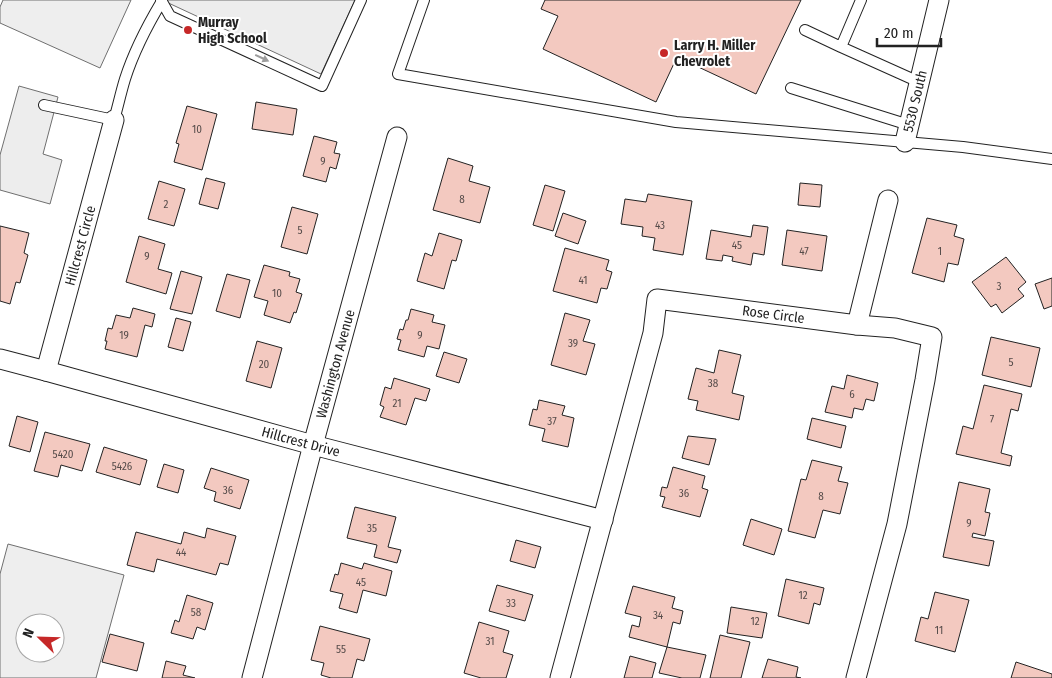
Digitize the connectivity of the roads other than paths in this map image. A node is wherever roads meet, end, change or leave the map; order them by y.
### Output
1 (361, 0) edge
2 (424, 0) edge
3 (861, 0) edge
4 (939, 0) edge
5 (162, 1) edge
6 (806, 30) dead end
7 (841, 47) junction
8 (919, 82) junction
9 (791, 88) dead end
10 (44, 105) dead end
11 (114, 120) junction
12 (907, 134) junction
13 (397, 137) dead end
14 (1052, 159) edge
15 (888, 200) dead end
16 (856, 324) junction
17 (0, 359) edge
18 (46, 371) junction
19 (313, 445) junction
20 (603, 520) junction
21 (252, 678) edge
22 (560, 678) edge
23 (856, 678) edge

5 -> 1 lane
2 - 12 lane
3 - 7 lane
4 - 8 street, 5530 South
5 - 11 lane
6 - 7 lane
7 - 8 lane
8 - 12 street, 5530 South
9 - 12 lane
10 - 11 lane
11 - 18 street, Hillcrest Circle
12 - 14 lane
13 - 19 street, Washington Avenue
15 - 16 street
16 - 20 street, Rose Circle
16 - 23 street, Rose Circle
17 - 18 street, Hillcrest Drive
18 - 19 street, Hillcrest Drive
19 - 20 street, Hillcrest Drive
19 - 21 street, Washington Avenue
20 - 22 street, Rose Circle

